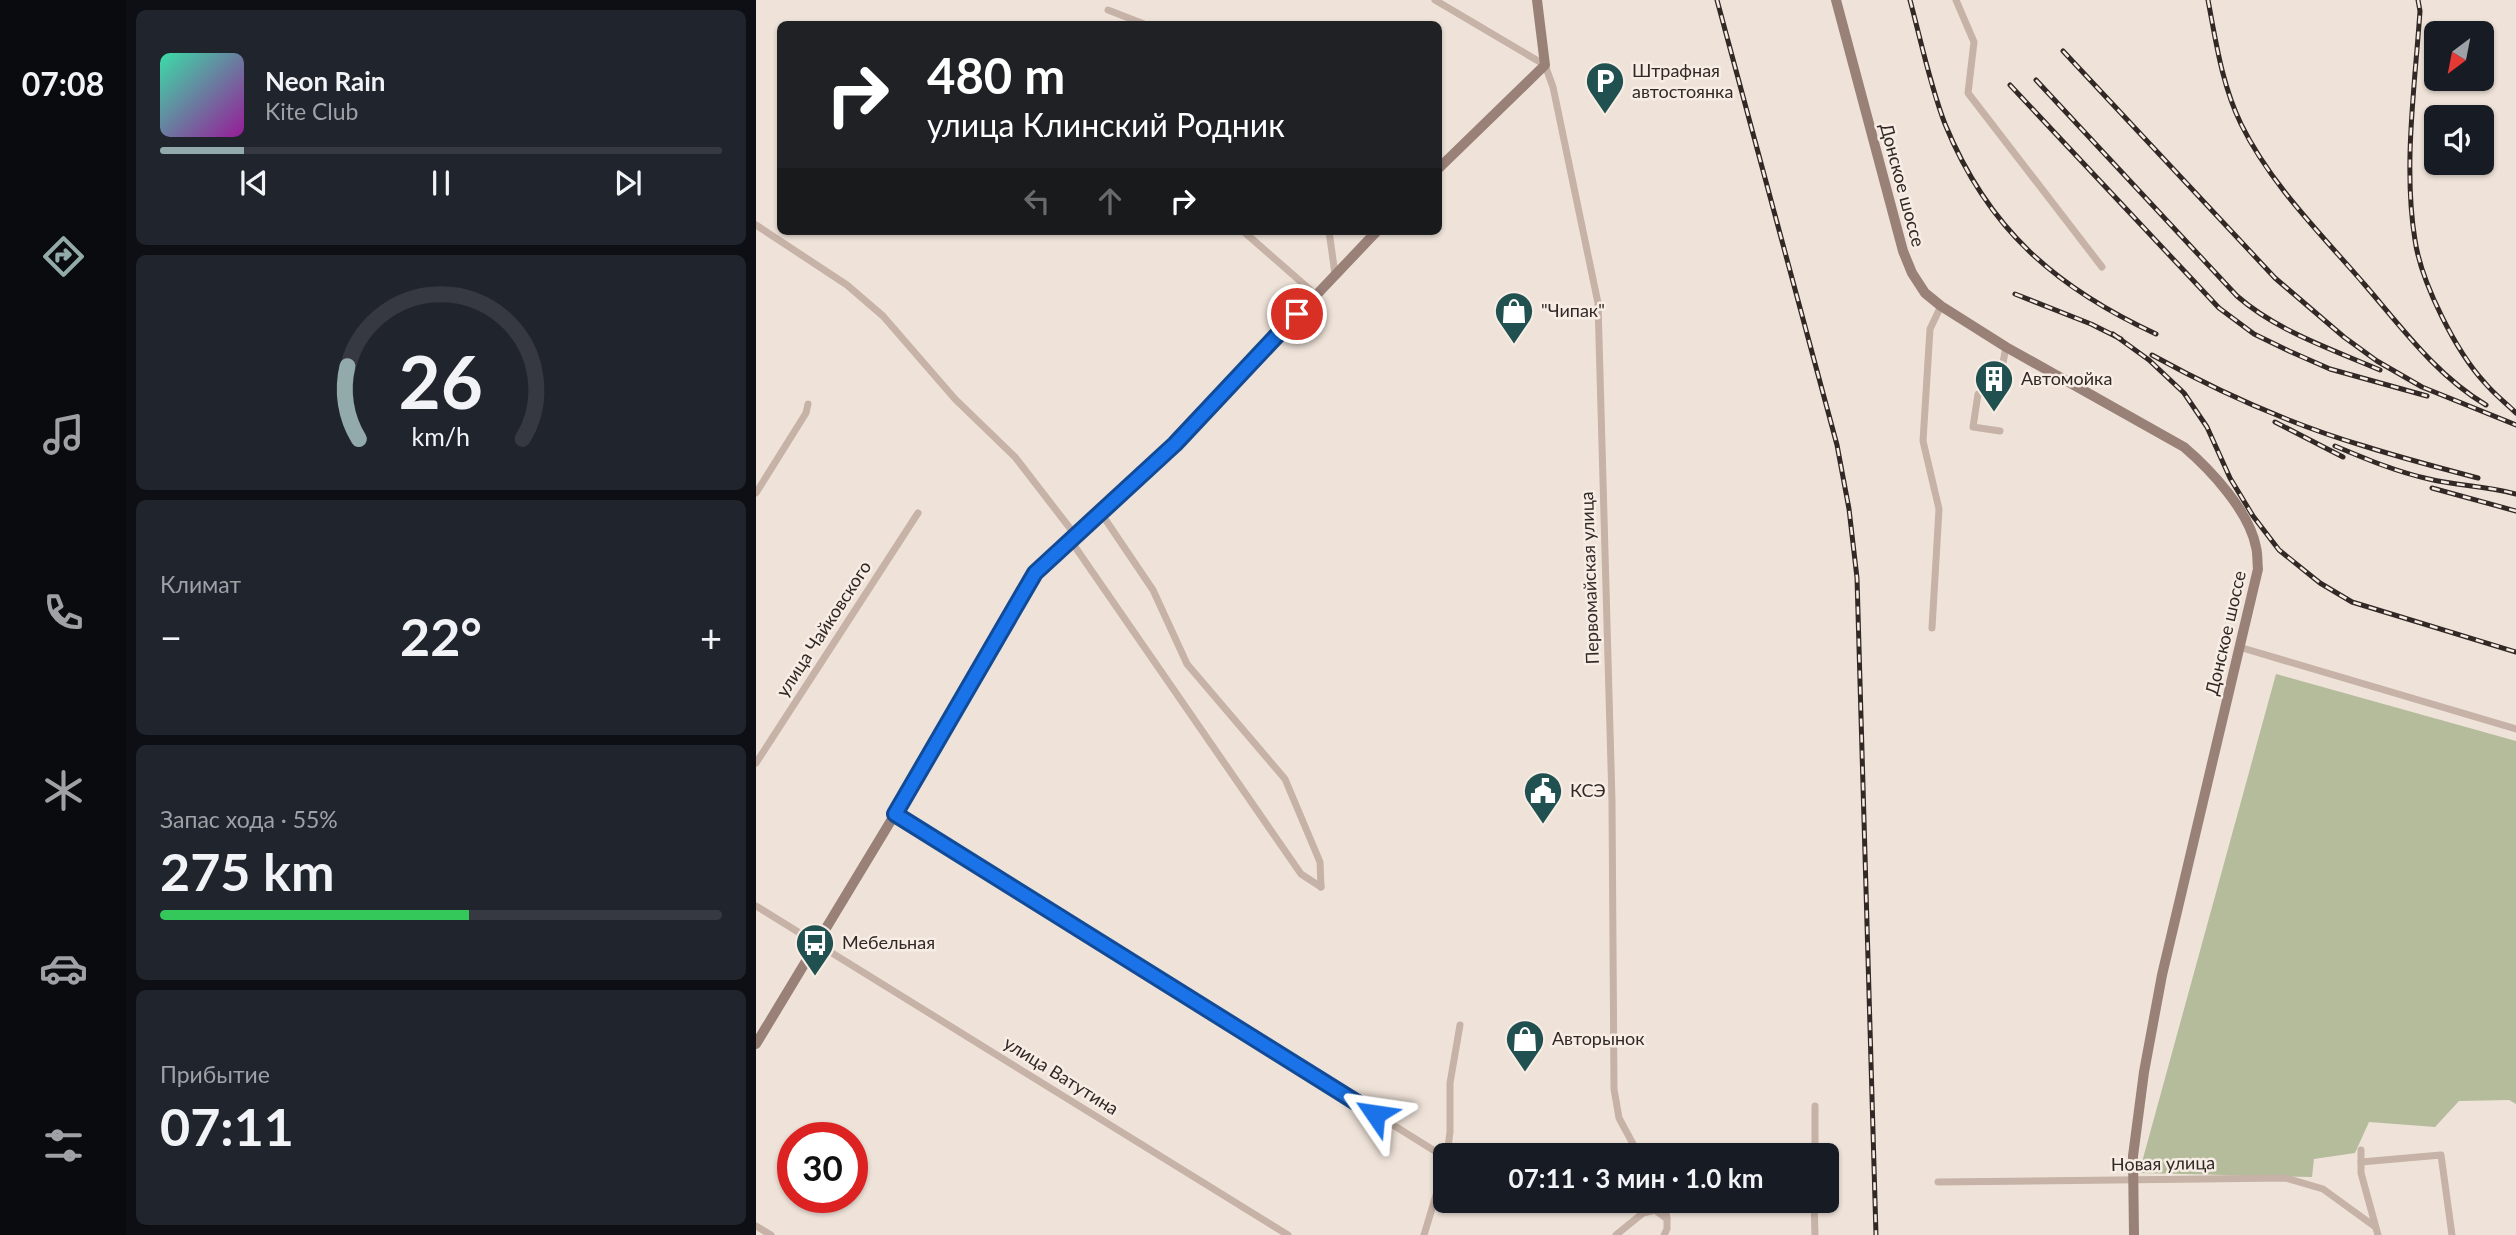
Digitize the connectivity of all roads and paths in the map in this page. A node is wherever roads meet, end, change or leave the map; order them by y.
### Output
1 (1435, 0) edge
2 (1537, 0) edge
3 (1836, 0) edge
4 (1956, 0) edge
5 (1108, 10) dead end
6 (1136, 21) edge
7 (1545, 65) junction
8 (1442, 165) edge
9 (756, 225) edge
10 (1247, 235) edge
11 (1330, 235) edge
12 (1373, 235) edge
13 (2102, 267) dead end
14 (1335, 274) junction
15 (1315, 295) junction
16 (1941, 306) junction
17 (2006, 347) junction
18 (808, 404) dead end
19 (2000, 431) dead end
20 (756, 493) edge
21 (918, 513) dead end
22 (1101, 513) junction
23 (1073, 538) junction
24 (1932, 628) dead end
25 (2239, 647) junction
26 (2516, 729) edge
27 (756, 763) edge
28 (895, 814) junction
29 (756, 906) edge
30 (817, 945) junction
31 (1460, 1025) dead end
32 (756, 1044) edge
33 (1815, 1106) dead end
34 (1448, 1143) edge
35 (1633, 1143) edge
36 (1815, 1143) edge
37 (1433, 1150) edge
38 (2361, 1150) dead end
39 (2361, 1162) junction
40 (2133, 1181) junction
41 (1938, 1182) dead end
42 (1433, 1204) edge
43 (1643, 1213) edge
44 (1660, 1213) edge
45 (1666, 1213) edge
46 (1814, 1213) edge
47 (1667, 1219) junction
48 (1634, 1220) junction
49 (756, 1226) edge
50 (2374, 1226) junction
51 (1631, 1233) dead end
52 (1665, 1233) edge
53 (771, 1235) edge
54 (1288, 1235) edge
55 (1424, 1235) edge
56 (1616, 1235) edge
57 (1815, 1235) edge
58 (2134, 1235) edge
59 (2378, 1235) edge
60 (2452, 1235) edge

1 - 7 street
2 - 7 main road, Первомайская улица
3 - 16 main road, Донское шоссе
4 - 13 street
5 - 6 street
7 - 8 main road
7 - 35 street, Первомайская улица
9 - 23 street
10 - 15 street
11 - 14 street
12 - 14 main road
14 - 15 main road
15 - 22 main road
16 - 17 main road, Донское шоссе
16 - 24 street
17 - 19 street
17 - 25 main road, Донское шоссе
18 - 20 street
21 - 27 street, улица Чайковского
22 - 23 main road
22 - 23 street
23 - 28 main road
25 - 26 street
25 - 40 main road, Донское шоссе
28 - 30 main road
28 - 37 street
29 - 30 street, улица Ватутина
30 - 32 main road
30 - 54 street, улица Ватутина
31 - 34 street
33 - 36 street
38 - 39 street
39 - 50 street
39 - 60 street
40 - 41 street, Новая улица
40 - 50 street, Новая улица
40 - 58 main road, Донское шоссе
42 - 55 street
43 - 48 street
44 - 47 street
45 - 47 street
46 - 57 street
47 - 52 street
48 - 51 street
48 - 56 street
49 - 53 street
50 - 59 street

